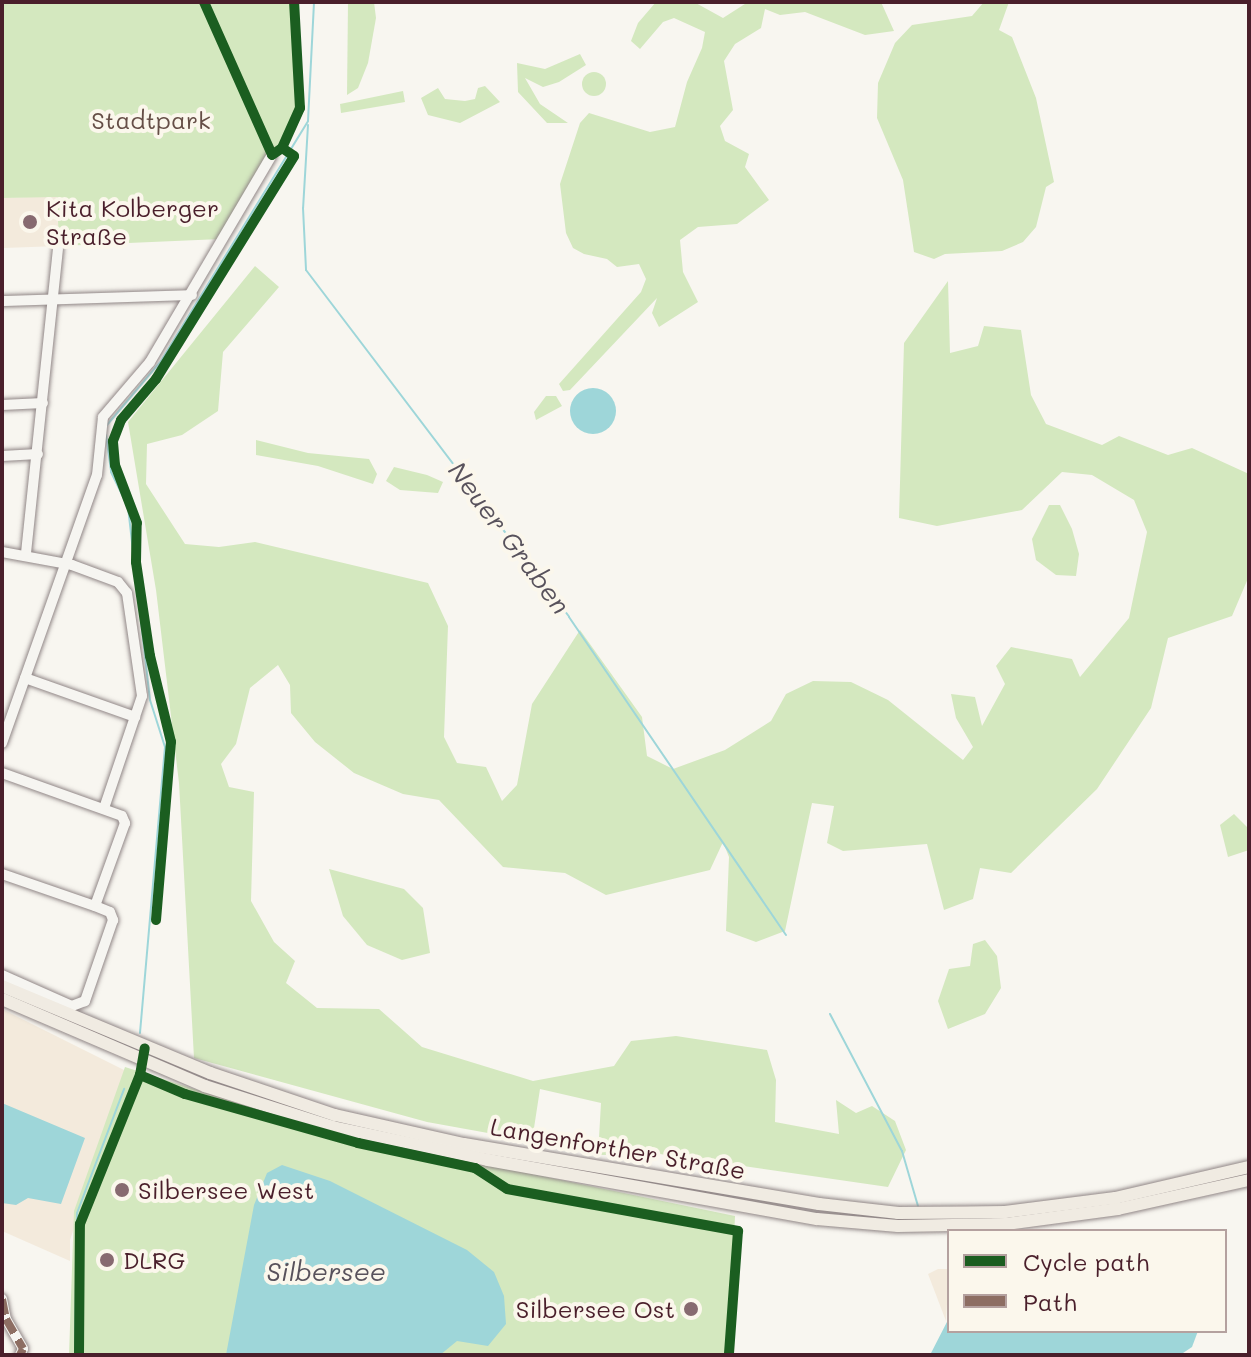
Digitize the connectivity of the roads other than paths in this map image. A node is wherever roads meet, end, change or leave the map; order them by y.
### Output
1 (272, 155) dead end
2 (58, 249) dead end
3 (192, 295) junction
4 (54, 298) junction
5 (2, 301) edge
6 (43, 403) junction
7 (2, 405) edge
8 (38, 454) junction
9 (2, 456) edge
10 (2, 552) edge
11 (26, 553) junction
12 (65, 564) junction
13 (25, 678) junction
14 (135, 717) junction
15 (2, 743) edge
16 (2, 773) edge
17 (104, 808) junction
18 (2, 874) edge
19 (95, 906) junction
20 (2, 975) edge
21 (2, 986) edge
22 (2, 999) edge
23 (1249, 1167) edge
24 (1249, 1180) edge
25 (2, 1299) edge
26 (20, 1355) edge

1 - 3 street
2 - 4 street
3 - 4 street
3 - 12 street
4 - 5 street
4 - 6 street
6 - 7 street
6 - 8 street
8 - 9 street
8 - 11 street
10 - 11 street
11 - 12 street
12 - 13 street
12 - 14 street
13 - 14 street
13 - 15 street
14 - 17 street
16 - 17 street
17 - 19 street
18 - 19 street
19 - 20 street
21 - 23 main road, Langenforther Straße
22 - 24 main road, Langenforther Straße
25 - 26 street

